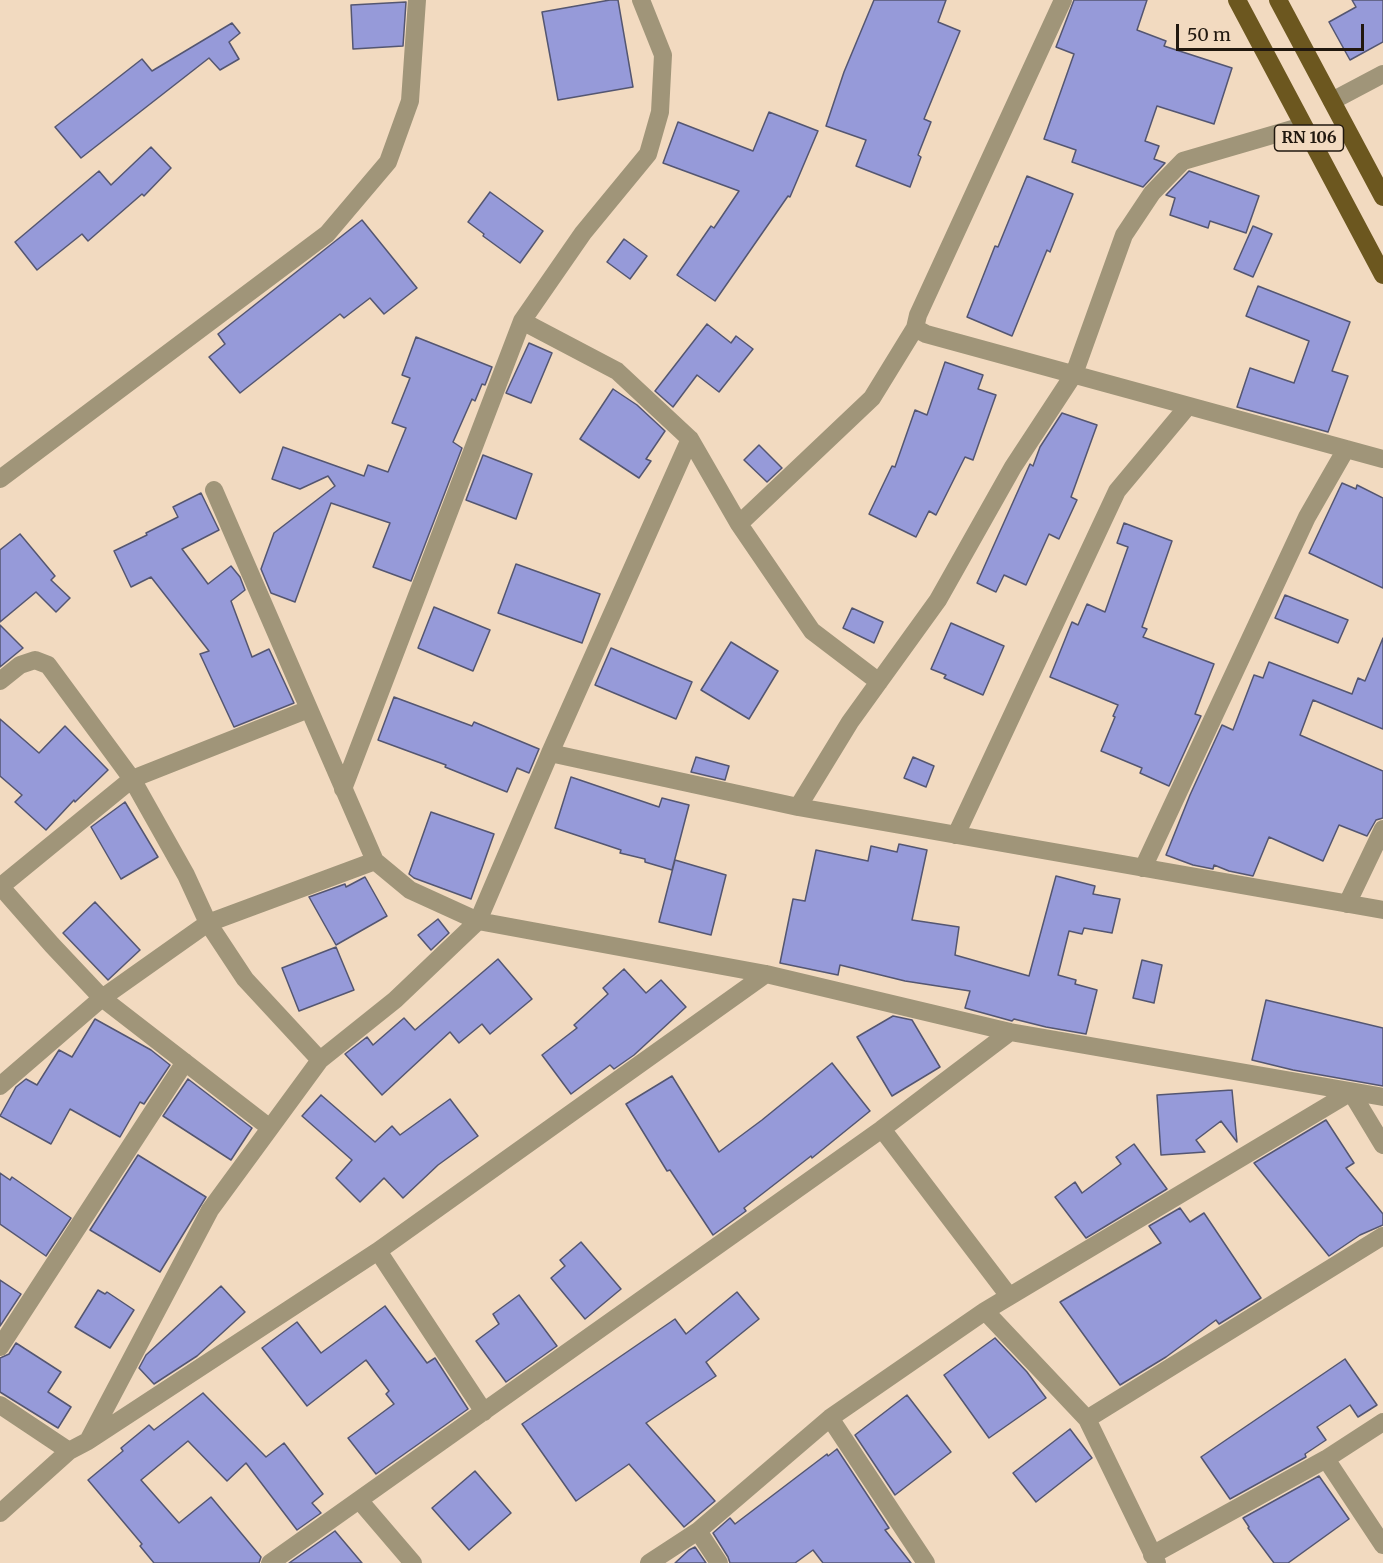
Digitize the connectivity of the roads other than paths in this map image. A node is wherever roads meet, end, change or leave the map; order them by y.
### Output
1 (417, 0) edge
2 (641, 0) edge
3 (1063, 0) edge
4 (1237, 0) edge
5 (1278, 0) edge
6 (1383, 74) edge
7 (1332, 101) junction
8 (1303, 126) junction
9 (1383, 197) edge
10 (1383, 275) edge
11 (522, 321) junction
12 (915, 328) junction
13 (1074, 374) junction
14 (1188, 406) junction
15 (690, 439) junction
16 (1346, 449) junction
17 (1383, 459) edge
18 (0, 479) edge
19 (214, 490) dead end
20 (739, 524) junction
21 (0, 681) edge
22 (879, 682) junction
23 (309, 709) junction
24 (550, 753) junction
25 (132, 779) junction
26 (343, 789) junction
27 (798, 807) junction
28 (1383, 829) edge
29 (956, 835) junction
30 (375, 861) junction
31 (1143, 868) junction
32 (0, 887) edge
33 (1347, 903) junction
34 (1383, 909) edge
35 (478, 921) junction
36 (208, 923) junction
37 (766, 974) junction
38 (102, 998) junction
39 (1010, 1032) junction
40 (320, 1060) junction
41 (185, 1062) junction
42 (0, 1086) edge
43 (1351, 1092) junction
44 (1383, 1097) edge
45 (270, 1128) junction
46 (882, 1129) junction
47 (1383, 1145) edge
48 (1383, 1236) edge
49 (378, 1251) junction
50 (1009, 1296) junction
51 (985, 1311) junction
52 (0, 1347) edge
53 (0, 1405) edge
54 (484, 1412) junction
55 (830, 1418) junction
56 (1087, 1419) junction
57 (1383, 1422) edge
58 (88, 1441) junction
59 (69, 1451) junction
60 (1326, 1459) junction
61 (359, 1500) junction
62 (0, 1513) edge
63 (698, 1531) junction
64 (1383, 1545) edge
65 (1154, 1559) edge
66 (270, 1563) edge
67 (413, 1563) edge
68 (649, 1563) edge
69 (719, 1563) edge
70 (926, 1563) edge

1 - 18 street
2 - 11 street
3 - 12 street
4 - 8 main road, RN 106
5 - 7 main road, RN 106
6 - 7 street
7 - 9 main road, RN 106
8 - 10 main road, RN 106
8 - 13 street
11 - 15 street
11 - 26 street
12 - 13 street
12 - 20 street
13 - 14 street
13 - 22 street
14 - 16 street
14 - 29 street
15 - 20 street
15 - 24 street
16 - 17 street
16 - 31 street
19 - 23 street
20 - 22 street
21 - 25 street
22 - 27 street
23 - 25 street
23 - 26 street
24 - 27 street
24 - 35 street
25 - 32 street
25 - 36 street
26 - 30 street
27 - 29 street
28 - 33 street
29 - 31 street
30 - 35 street
30 - 36 street
31 - 33 street
32 - 38 street
33 - 34 street
35 - 37 street
35 - 40 street
36 - 38 street
36 - 40 street
37 - 39 street
37 - 49 street
38 - 41 street
38 - 42 street
39 - 43 street
39 - 46 street
40 - 45 street
41 - 45 street
41 - 52 street
43 - 44 street
43 - 47 street
43 - 50 street
45 - 58 street
46 - 50 street
46 - 54 street
48 - 56 street
49 - 54 street
49 - 58 street
50 - 51 street
51 - 55 street
51 - 56 street
53 - 59 street
54 - 61 street
55 - 63 street
55 - 70 street
56 - 65 street
57 - 60 street
58 - 59 street
59 - 62 street
60 - 64 street
60 - 65 street
61 - 66 street
61 - 67 street
63 - 68 street
63 - 69 street

